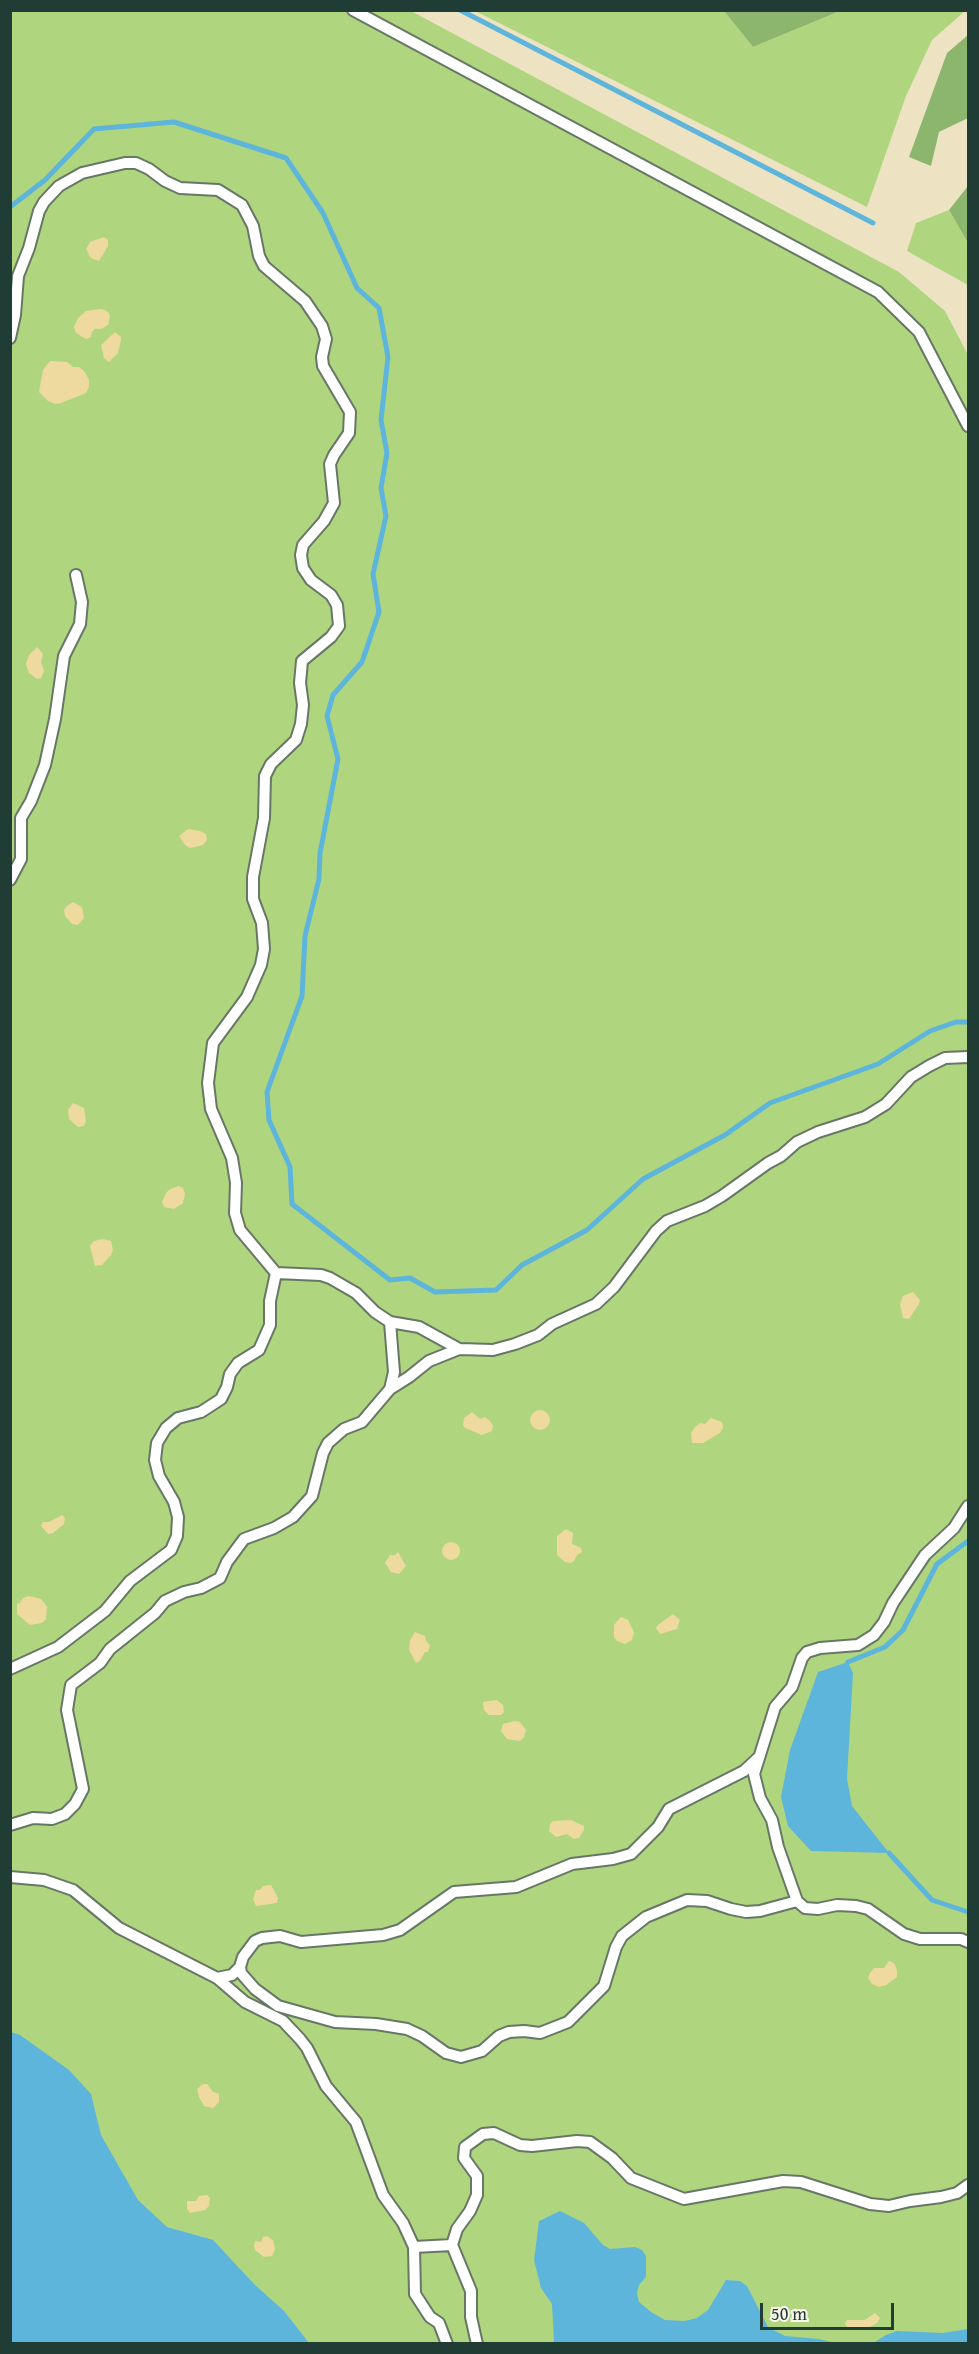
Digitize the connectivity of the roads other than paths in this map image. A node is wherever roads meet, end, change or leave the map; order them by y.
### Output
1 (353, 10) edge
2 (10, 338) edge
3 (969, 426) edge
4 (76, 575) dead end
5 (10, 880) edge
6 (969, 1057) edge
7 (276, 1273) junction
8 (390, 1322) junction
9 (459, 1349) junction
10 (390, 1389) junction
11 (969, 1506) edge
12 (10, 1670) edge
13 (759, 1757) junction
14 (10, 1824) edge
15 (10, 1877) edge
16 (797, 1901) junction
17 (969, 1942) edge
18 (240, 1967) junction
19 (217, 1978) junction
20 (969, 2185) edge
21 (452, 2245) junction
22 (414, 2247) junction
23 (447, 2343) edge
24 (477, 2343) edge

1 - 3 lane
2 - 7 lane
4 - 5 lane
6 - 9 lane
7 - 8 lane
7 - 12 lane
8 - 9 lane
8 - 10 lane
9 - 10 lane
10 - 14 lane
11 - 13 lane
13 - 16 lane
13 - 18 lane
15 - 19 lane
16 - 17 lane
16 - 18 lane
18 - 19 lane
19 - 22 lane
20 - 21 lane
21 - 22 lane
21 - 24 lane
22 - 23 lane

